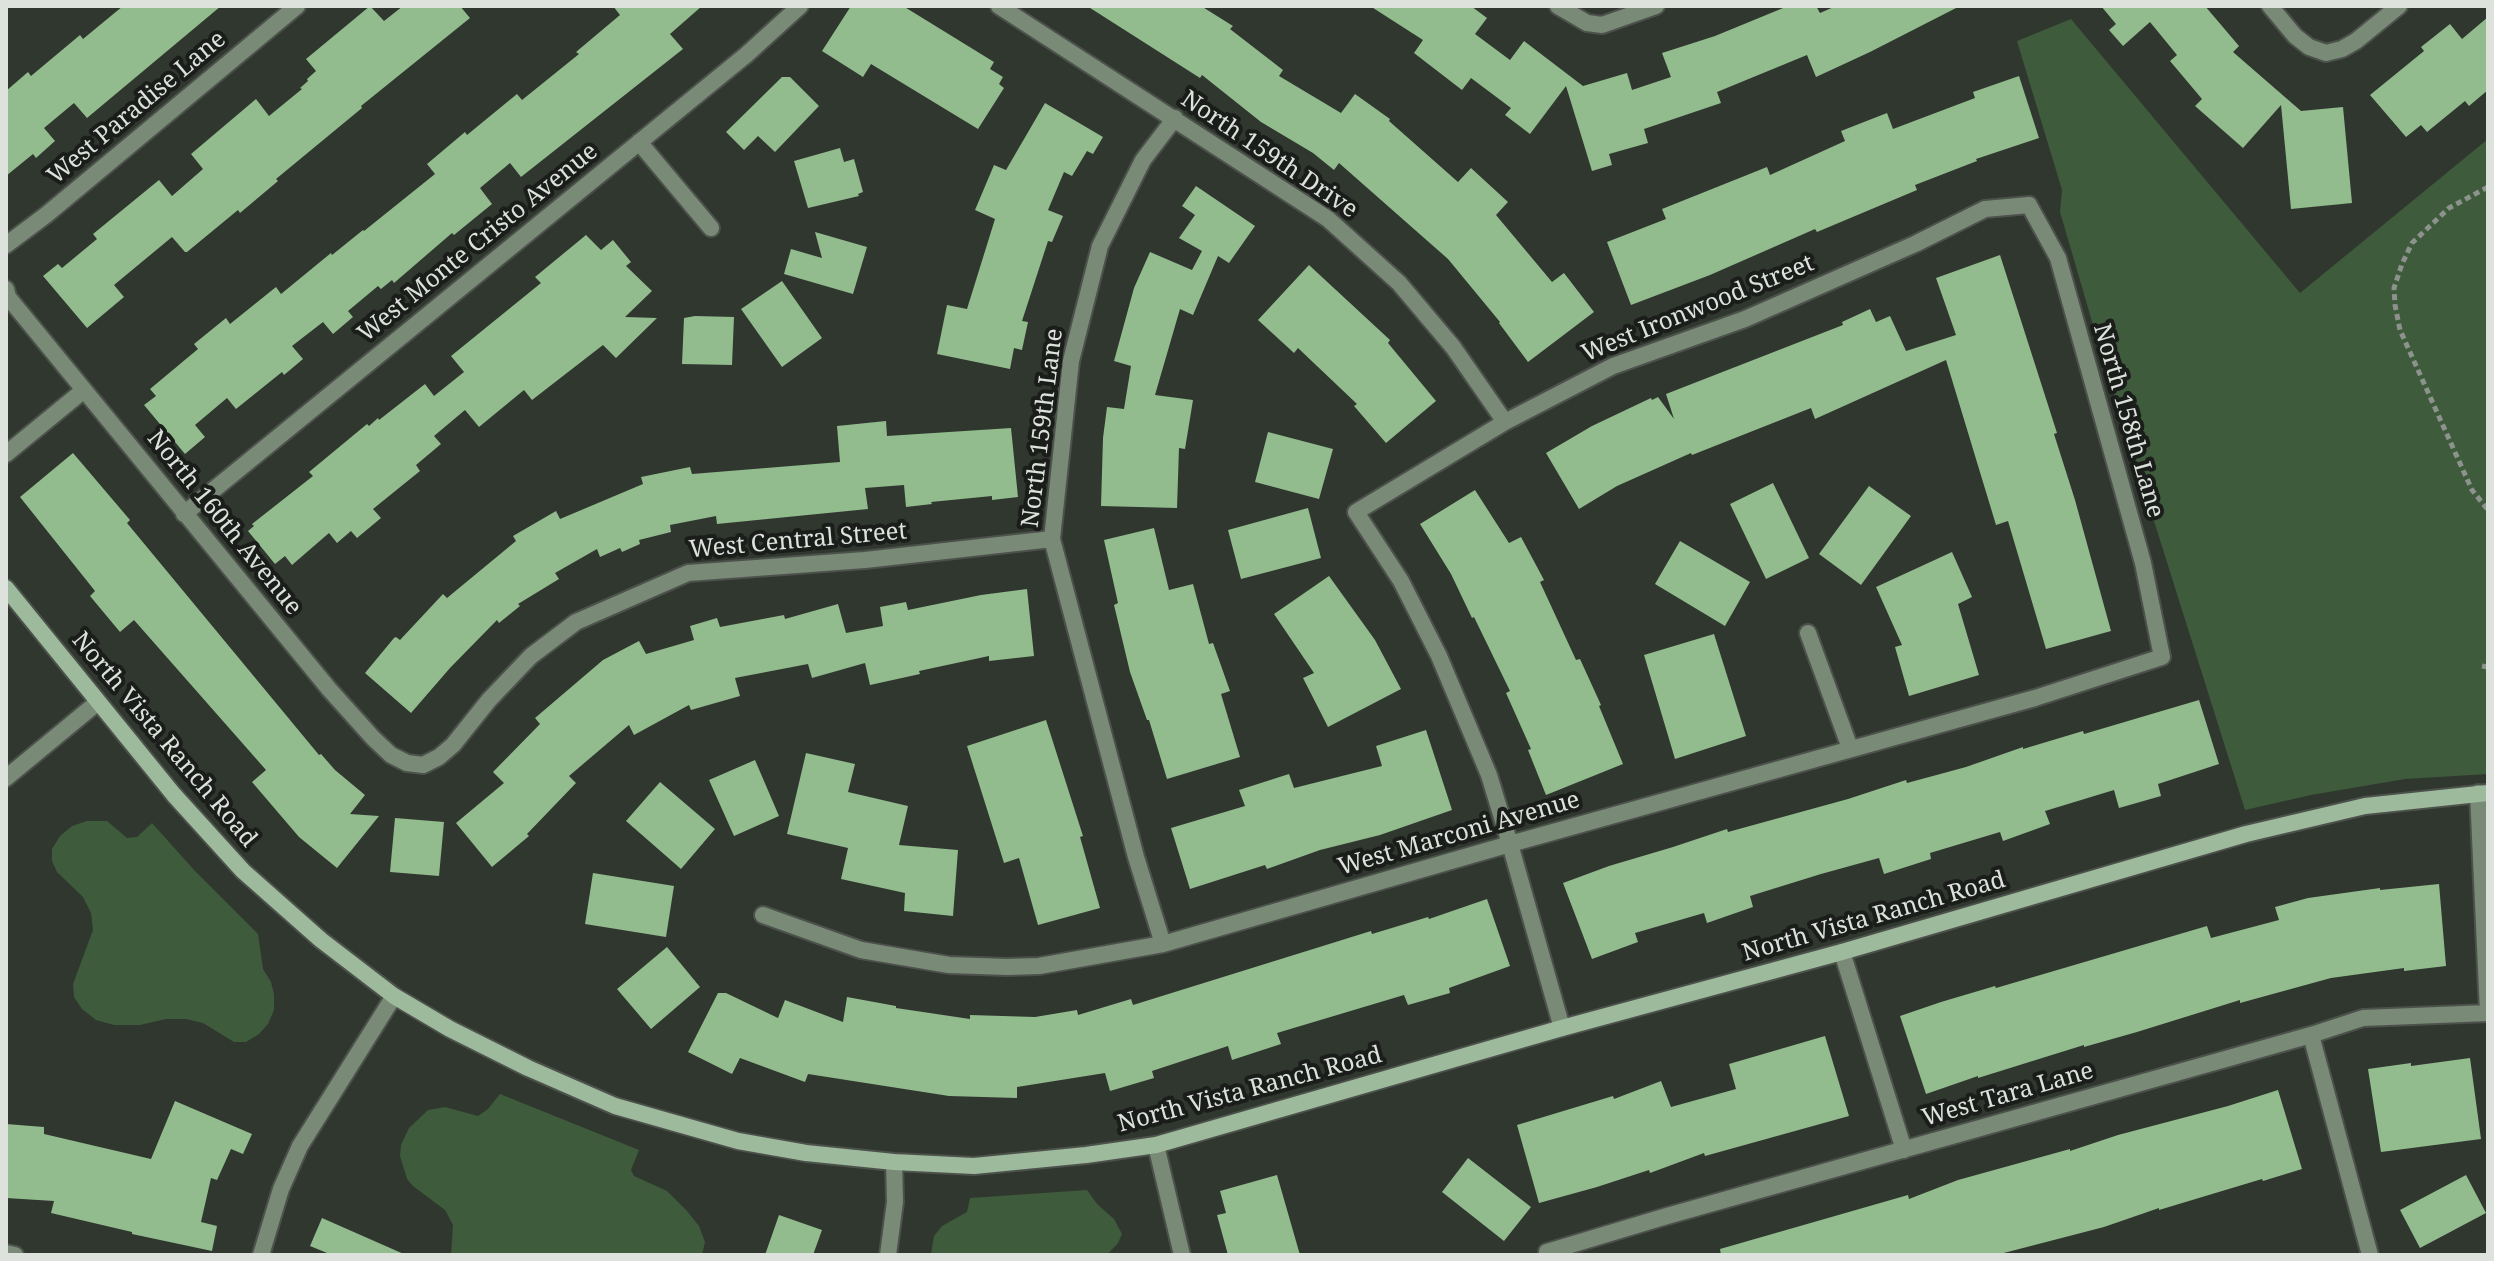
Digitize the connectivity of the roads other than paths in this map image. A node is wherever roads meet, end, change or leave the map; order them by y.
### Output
1 (297, 6) edge
2 (800, 6) edge
3 (999, 6) edge
4 (1558, 6) edge
5 (1656, 6) edge
6 (2270, 6) edge
7 (2399, 6) edge
8 (1175, 118) junction
9 (639, 142) junction
10 (2029, 205) joint
11 (711, 228) dead end
12 (6, 245) edge
13 (6, 289) edge
14 (84, 390) junction
15 (1505, 422) junction
16 (6, 454) edge
17 (184, 514) junction
18 (1052, 539) junction
19 (6, 588) edge
20 (1808, 633) dead end
21 (2162, 657) joint
22 (98, 702) junction
23 (1850, 748) junction
24 (423, 765) joint
25 (6, 778) edge
26 (2483, 793) edge
27 (1510, 844) junction
28 (763, 915) dead end
29 (1163, 944) junction
30 (1842, 952) junction
31 (394, 996) junction
32 (2488, 1013) edge
33 (1562, 1028) junction
34 (2311, 1035) junction
35 (1156, 1145) junction
36 (1904, 1150) junction
37 (894, 1162) junction
38 (6, 1253) edge
39 (1547, 1254) edge
40 (15, 1255) edge
41 (261, 1255) edge
42 (888, 1255) edge
43 (1182, 1255) edge
44 (2370, 1255) edge

1 - 12 street, West Paradise Lane
2 - 9 street, West Monte Cristo Avenue
3 - 8 street, North 159th Drive
4 - 5 street
6 - 7 street
8 - 15 street, North 159th Drive
8 - 18 street, North 159th Lane
9 - 11 street
9 - 17 street, West Monte Cristo Avenue
10 - 15 street, West Ironwood Street
10 - 21 street, North 158th Lane
13 - 14 street, North 160th Avenue
14 - 16 street
14 - 17 street, North 160th Avenue
15 - 27 street, West Ironwood Street
17 - 24 street, North 160th Avenue
18 - 24 street, West Central Street
18 - 29 street, North 159th Lane
19 - 22 street, North Vista Ranch Road
20 - 23 street
21 - 23 street, West Marconi Avenue
22 - 25 street
22 - 31 street, North Vista Ranch Road
23 - 27 street, West Marconi Avenue
26 - 30 street, North Vista Ranch Road
26 - 32 street
27 - 29 street, West Marconi Avenue
27 - 33 street
28 - 29 street, West Marconi Avenue
30 - 33 street, North Vista Ranch Road
30 - 36 street
31 - 37 street, North Vista Ranch Road
31 - 41 street
32 - 34 street, West Tara Lane
33 - 35 street, North Vista Ranch Road
34 - 36 street, West Tara Lane
34 - 44 street
35 - 37 street, North Vista Ranch Road
35 - 43 street
36 - 39 street, West Tara Lane
37 - 42 street
38 - 40 street

